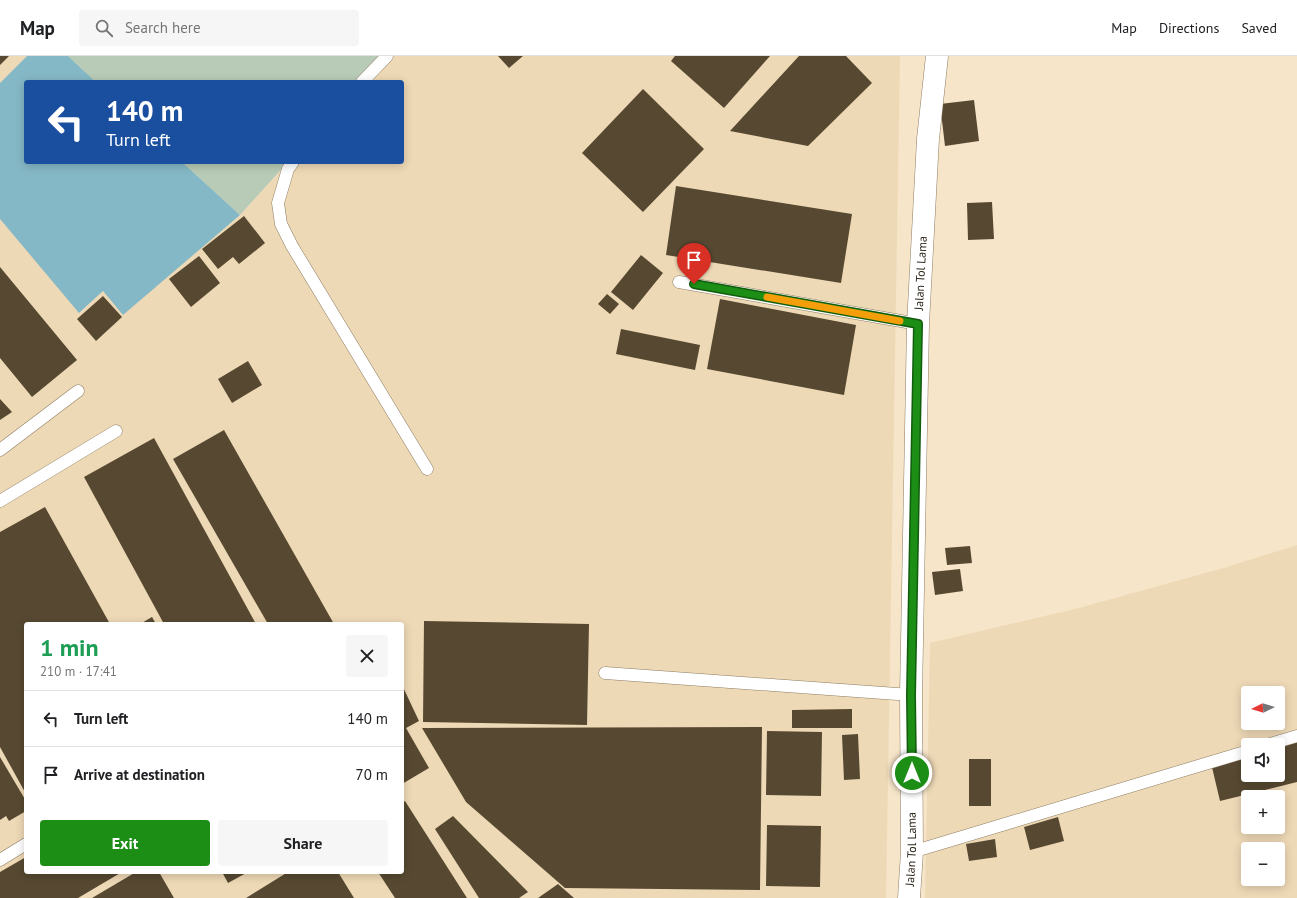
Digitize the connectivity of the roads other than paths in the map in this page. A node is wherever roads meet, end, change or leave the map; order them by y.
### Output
1 (387, 56) edge
2 (937, 56) edge
3 (364, 80) edge
4 (292, 164) edge
5 (680, 282) dead end
6 (918, 324) junction
7 (78, 391) dead end
8 (116, 431) dead end
9 (0, 450) edge
10 (426, 469) dead end
11 (0, 501) edge
12 (605, 673) dead end
13 (911, 695) junction
14 (1297, 736) edge
15 (1285, 740) edge
16 (1241, 753) edge
17 (24, 845) edge
18 (912, 852) junction
19 (0, 860) edge
20 (909, 898) edge

1 - 3 lane
2 - 6 street, Jalan Tol Lama
4 - 10 lane
5 - 6 lane
6 - 13 street, Jalan Tol Lama
7 - 9 lane
8 - 11 lane
12 - 13 lane
13 - 18 street, Jalan Tol Lama
14 - 15 lane
16 - 18 lane
17 - 19 lane
18 - 20 street, Jalan Tol Lama

